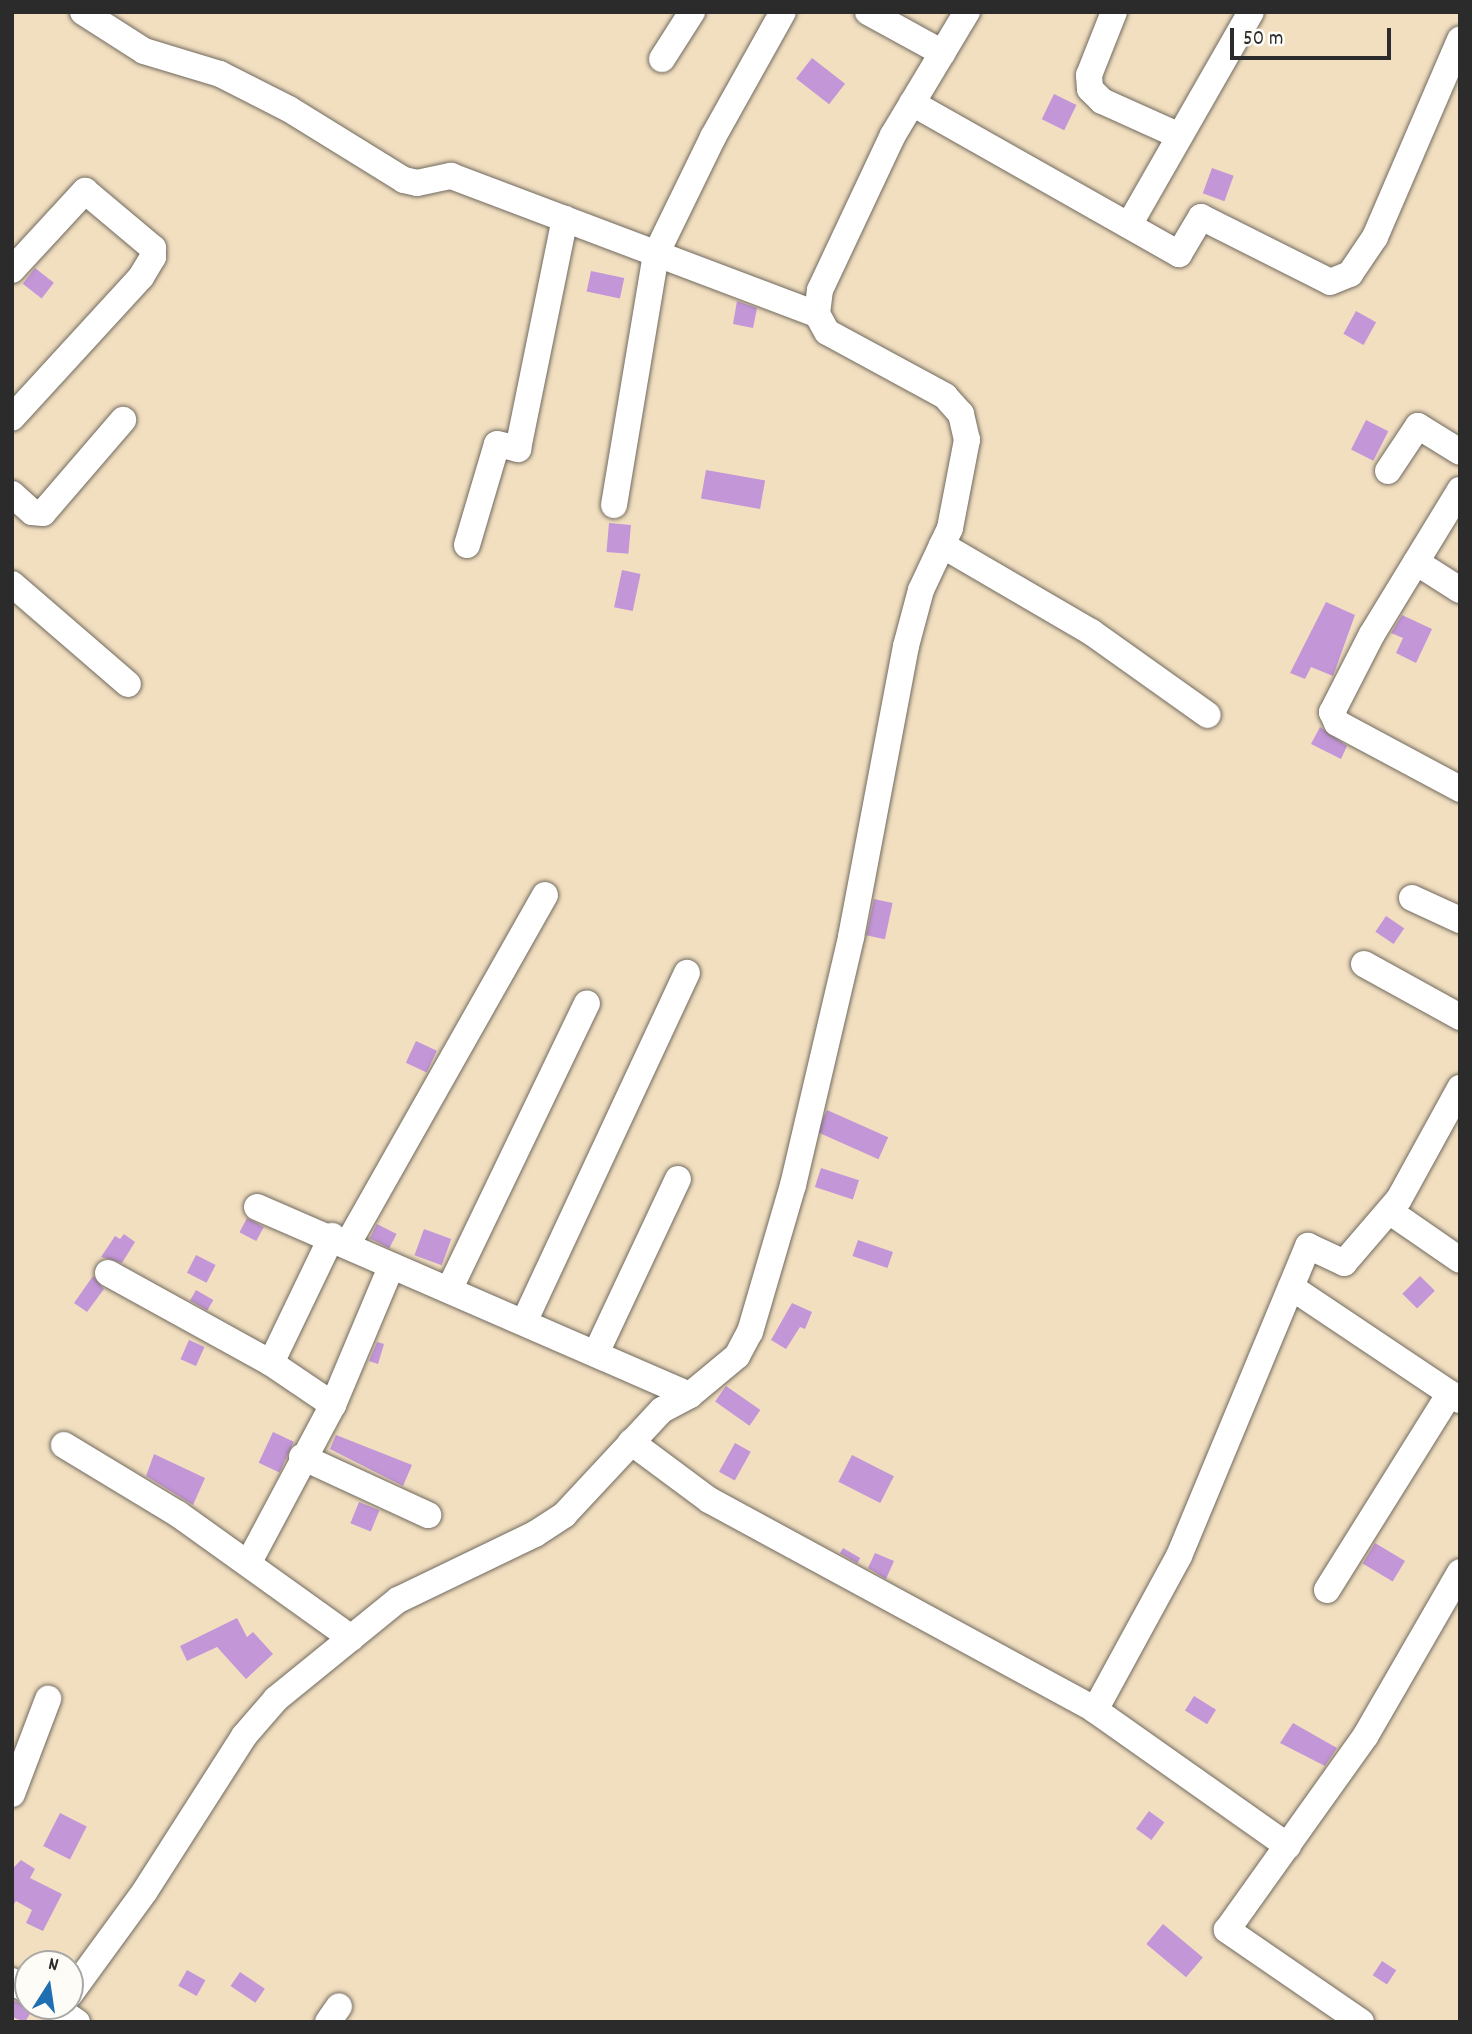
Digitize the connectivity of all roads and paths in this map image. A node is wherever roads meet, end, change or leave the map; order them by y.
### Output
1 (83, 12) edge
2 (692, 12) edge
3 (783, 12) edge
4 (868, 12) edge
5 (967, 12) edge
6 (1114, 12) edge
7 (1251, 12) edge
8 (1460, 40) edge
9 (943, 53) junction
10 (662, 59) dead end
11 (912, 103) junction
12 (1180, 136) junction
13 (565, 219) junction
14 (1129, 225) junction
15 (656, 254) junction
16 (12, 270) edge
17 (817, 314) junction
18 (12, 418) edge
19 (123, 420) dead end
20 (1460, 452) edge
21 (1388, 471) dead end
22 (1460, 490) edge
23 (12, 494) edge
24 (614, 505) dead end
25 (467, 545) dead end
26 (942, 545) junction
27 (1416, 562) junction
28 (12, 584) edge
29 (1460, 590) edge
30 (128, 684) dead end
31 (1208, 715) dead end
32 (1460, 789) edge
33 (545, 895) dead end
34 (1412, 898) dead end
35 (1460, 920) edge
36 (1364, 964) dead end
37 (687, 973) dead end
38 (587, 1003) dead end
39 (1460, 1017) edge
40 (1456, 1104) edge
41 (678, 1179) dead end
42 (257, 1207) dead end
43 (1389, 1211) junction
44 (340, 1241) junction
45 (1460, 1260) edge
46 (391, 1268) junction
47 (108, 1273) dead end
48 (1291, 1287) junction
49 (449, 1290) junction
50 (526, 1320) junction
51 (597, 1351) junction
52 (271, 1363) junction
53 (690, 1395) junction
54 (1455, 1396) edge
55 (332, 1405) junction
56 (631, 1442) junction
57 (64, 1444) dead end
58 (302, 1457) junction
59 (428, 1515) dead end
60 (249, 1562) junction
61 (1457, 1585) edge
62 (1327, 1590) dead end
63 (351, 1638) junction
64 (48, 1699) dead end
65 (1095, 1710) junction
66 (12, 1794) edge
67 (1288, 1846) junction
68 (84, 1979) edge
69 (1361, 2022) edge

1 - 13 street
2 - 10 street
3 - 15 street
4 - 9 street
5 - 9 street
6 - 12 street
7 - 12 street
8 - 14 street
9 - 11 street
11 - 14 street
11 - 17 street
12 - 14 street
13 - 15 street
13 - 25 street
15 - 17 street
15 - 24 street
16 - 18 street
17 - 26 street
19 - 23 street
20 - 21 street
22 - 27 street
26 - 31 street
26 - 53 street
27 - 29 street
27 - 32 street
28 - 30 street
33 - 44 street
34 - 35 street
36 - 39 street
37 - 50 street
38 - 49 street
40 - 43 street
41 - 51 street
42 - 44 street
43 - 45 street
43 - 48 street
44 - 46 street
44 - 52 street
46 - 49 street
46 - 55 street
47 - 52 street
48 - 54 street
48 - 65 street
49 - 50 street
50 - 51 street
51 - 53 street
52 - 55 street
53 - 56 street
54 - 62 street
55 - 58 street
56 - 63 street
56 - 65 street
57 - 60 street
58 - 59 street
58 - 60 street
60 - 63 street
61 - 67 street
63 - 68 street
64 - 66 street
65 - 67 street
67 - 69 street

